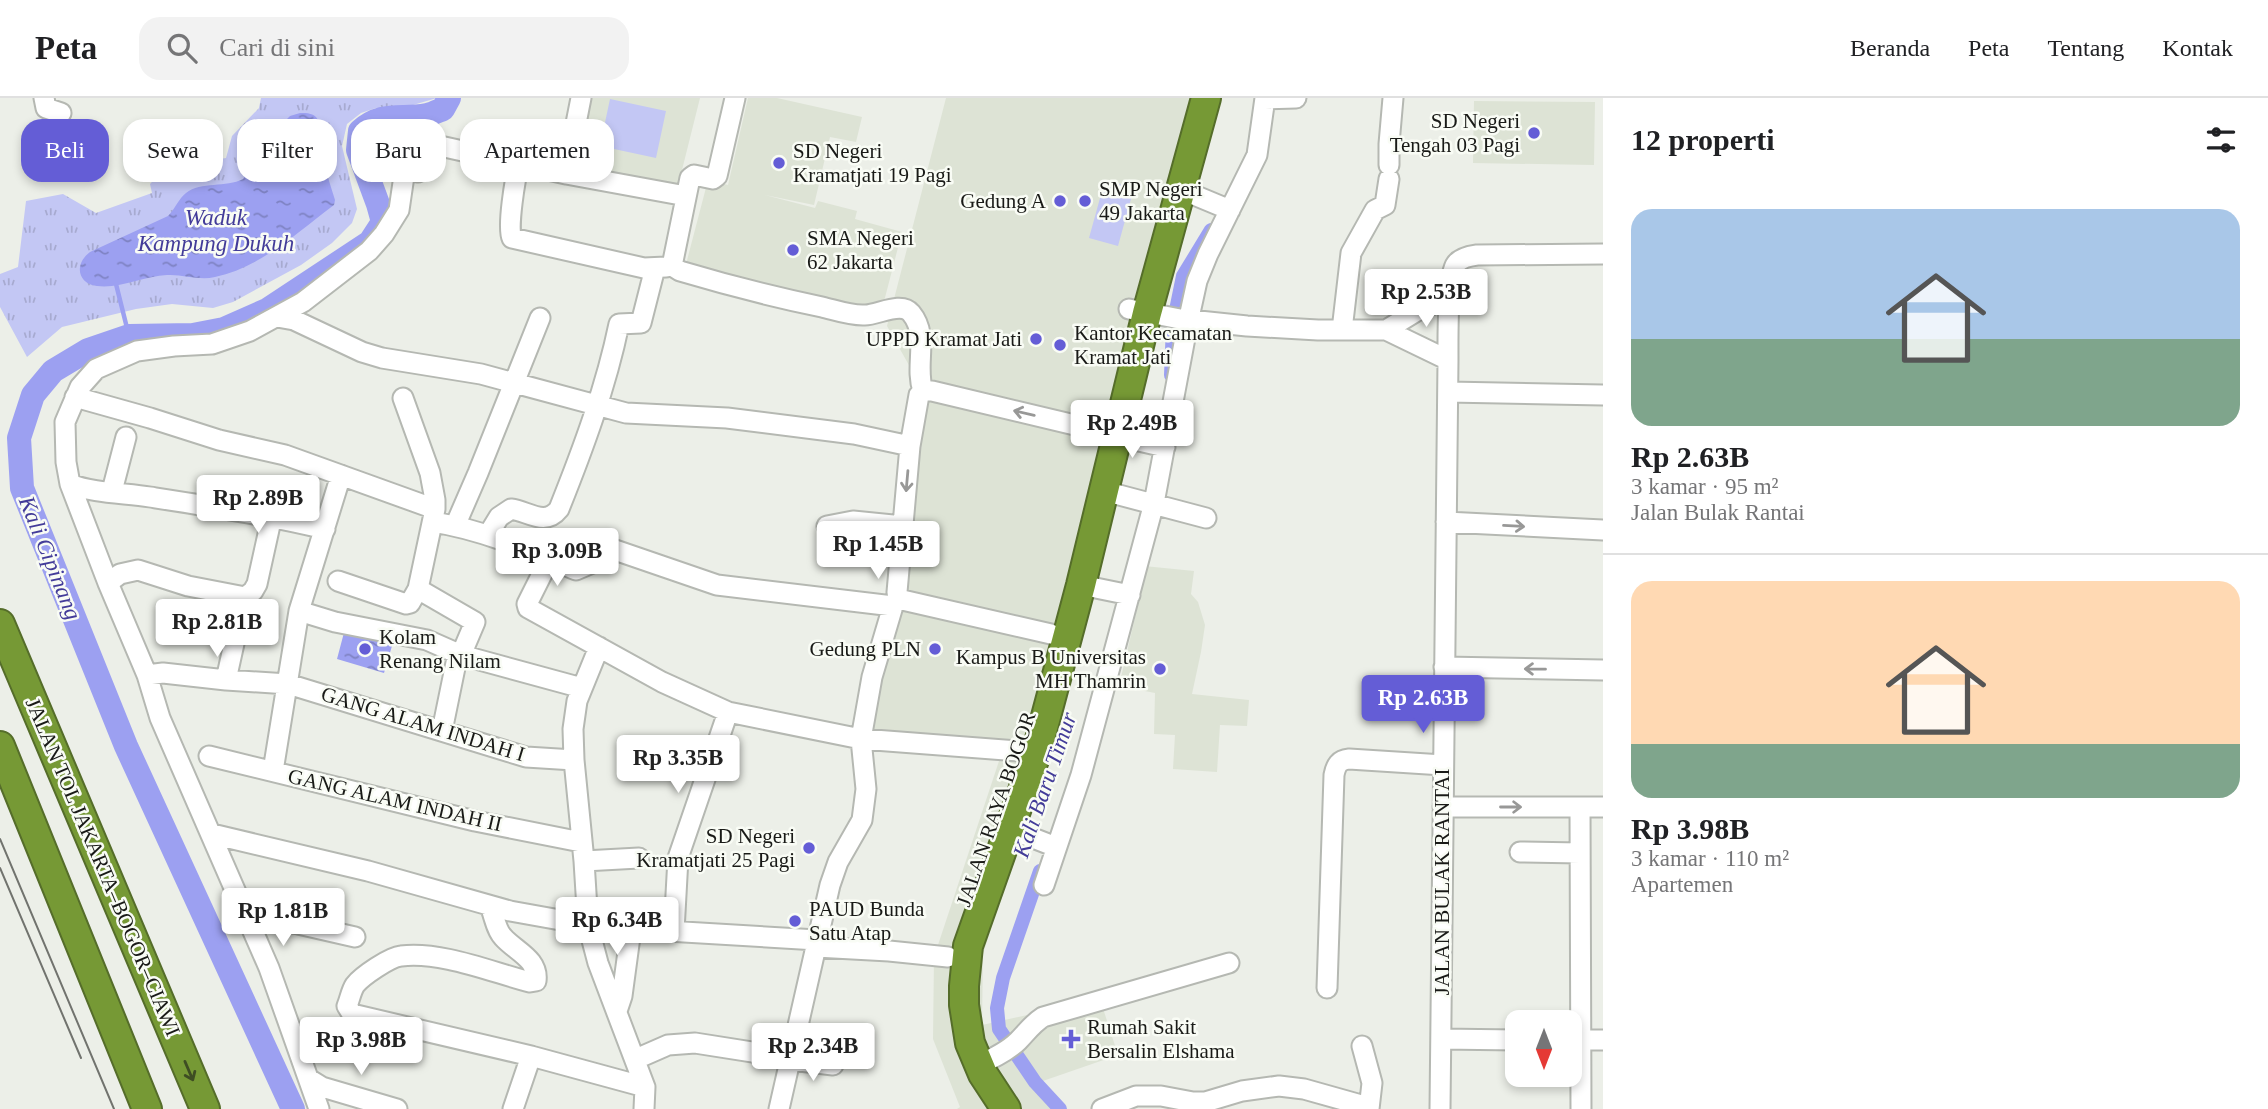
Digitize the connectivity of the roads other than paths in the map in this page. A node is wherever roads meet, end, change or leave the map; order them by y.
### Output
1 (44, 98) edge
2 (581, 98) edge
3 (735, 98) edge
4 (1188, 98) edge
5 (1206, 98) edge
6 (1296, 98) edge
7 (1393, 98) edge
8 (1265, 99) edge
9 (61, 113) dead end
10 (577, 119) edge
11 (460, 151) edge
12 (515, 182) edge
13 (610, 182) edge
14 (1182, 190) junction
15 (686, 196) junction
16 (1223, 208) junction
17 (1603, 254) edge
18 (663, 267) junction
19 (1450, 297) junction
20 (1162, 315) junction
21 (277, 317) junction
22 (540, 318) dead end
23 (1342, 330) junction
24 (1386, 330) junction
25 (1448, 360) junction
26 (514, 383) junction
27 (923, 391) junction
28 (1448, 392) junction
29 (1603, 395) edge
30 (75, 397) junction
31 (403, 398) dead end
32 (596, 406) junction
33 (1109, 433) junction
34 (126, 437) dead end
35 (910, 446) junction
36 (1161, 446) junction
37 (341, 475) junction
38 (70, 484) junction
39 (112, 491) junction
40 (1104, 491) junction
41 (1148, 501) junction
42 (272, 516) junction
43 (434, 516) junction
44 (1206, 518) dead end
45 (1446, 522) junction
46 (455, 526) junction
47 (827, 526) dead end
48 (903, 526) junction
49 (325, 529) junction
50 (1603, 530) edge
51 (488, 535) junction
52 (550, 558) junction
53 (1078, 572) junction
54 (338, 581) dead end
55 (108, 583) junction
56 (418, 589) junction
57 (1124, 594) junction
58 (244, 598) junction
59 (896, 602) junction
60 (299, 611) junction
61 (0, 624) edge
62 (1051, 634) junction
63 (599, 647) junction
64 (459, 654) junction
65 (1444, 667) junction
66 (1603, 670) edge
67 (147, 675) junction
68 (226, 680) junction
69 (288, 684) junction
70 (582, 688) junction
71 (728, 712) junction
72 (442, 731) junction
73 (861, 739) junction
74 (0, 746) edge
75 (1019, 751) junction
76 (209, 756) dead end
77 (574, 761) junction
78 (1443, 765) junction
79 (272, 771) junction
80 (0, 800) edge
81 (1443, 807) junction
82 (1580, 807) junction
83 (1603, 807) edge
84 (1010, 829) junction
85 (212, 834) junction
86 (1051, 844) junction
87 (583, 852) junction
88 (1520, 852) dead end
89 (1580, 853) junction
90 (639, 858) dead end
91 (1045, 886) dead end
92 (489, 906) junction
93 (247, 916) junction
94 (588, 916) junction
95 (632, 922) junction
96 (674, 931) junction
97 (355, 937) dead end
98 (817, 944) junction
99 (948, 957) junction
100 (1230, 963) dead end
101 (1327, 988) dead end
102 (1577, 1010) edge
103 (617, 1011) junction
104 (117, 1039) junction
105 (1441, 1039) junction
106 (1505, 1040) edge
107 (1582, 1040) edge
108 (1603, 1041) edge
109 (1362, 1045) dead end
110 (531, 1056) junction
111 (636, 1059) junction
112 (791, 1059) junction
113 (987, 1061) junction
114 (833, 1065) dead end
115 (309, 1080) junction
116 (645, 1087) junction
117 (1579, 1087) edge
118 (1224, 1103) edge
119 (1368, 1108) edge
120 (147, 1109) edge
121 (205, 1109) edge
122 (319, 1109) edge
123 (397, 1109) edge
124 (513, 1109) edge
125 (644, 1109) edge
126 (779, 1109) edge
127 (984, 1109) edge
128 (1006, 1109) edge
129 (1102, 1109) edge
130 (1440, 1109) edge
131 (1581, 1109) edge

1 - 9 street
2 - 10 street
3 - 15 street
4 - 20 highway, JALAN RAYA BOGOR
5 - 14 highway, JALAN RAYA BOGOR
6 - 8 street
7 - 23 street
8 - 16 street
11 - 21 street
12 - 18 street
13 - 15 street
14 - 16 street
14 - 20 highway, JALAN RAYA BOGOR
15 - 18 street
16 - 20 street
17 - 19 street, JALAN BULAK RANTAI
18 - 27 street
18 - 32 street
19 - 24 street
19 - 25 street, JALAN BULAK RANTAI
20 - 23 street
20 - 33 highway, JALAN RAYA BOGOR
20 - 36 street
21 - 26 street
21 - 30 street
22 - 26 street
23 - 24 street
24 - 25 street
25 - 28 street, JALAN BULAK RANTAI
26 - 32 street
26 - 46 street
33 -> 27 street
27 - 35 street
28 - 29 street
28 - 45 street, JALAN BULAK RANTAI
30 - 37 street
30 - 38 street
31 - 43 street
32 - 35 street
32 - 51 street
33 - 36 street
33 - 40 highway, JALAN RAYA BOGOR
33 - 53 highway, JALAN RAYA BOGOR
34 - 39 street
35 -> 48 street
36 - 41 street
37 - 43 street
37 - 49 street
38 - 39 street
38 - 55 street
39 - 42 street
40 - 41 street
40 - 53 highway, JALAN RAYA BOGOR
41 - 44 street
41 - 57 street
42 - 49 street
42 - 58 street
43 - 46 street
43 - 56 street
45 -> 50 street
45 - 65 street, JALAN BULAK RANTAI
46 - 51 street
47 - 48 street
48 - 59 street
49 - 60 street
51 - 52 street
52 - 59 street
52 - 63 street
53 - 57 street
53 - 62 highway, JALAN RAYA BOGOR
53 - 84 highway, JALAN RAYA BOGOR
54 - 56 street
55 - 58 street
55 - 67 street
56 - 64 street
57 - 86 street
58 - 68 street
59 - 62 street
59 - 73 street
60 - 64 street
60 - 69 street
61 -> 121 highway, JALAN TOL JAKARTA–BOGOR–CIAWI
62 - 75 highway, JALAN RAYA BOGOR
63 - 70 street
63 - 71 street
64 - 70 street
64 - 72 street
66 -> 65 street
65 - 78 street, JALAN BULAK RANTAI
67 - 68 street, GANG ALAM INDAH I
67 - 85 street
68 - 69 street, GANG ALAM INDAH I
69 - 72 street, GANG ALAM INDAH I
69 - 79 street
70 - 77 street
71 - 73 street
71 - 96 street
72 - 77 street, GANG ALAM INDAH I
73 - 75 street
73 - 98 street
74 - 104 highway
75 - 99 highway, JALAN RAYA BOGOR
76 - 79 street, GANG ALAM INDAH II
77 - 87 street
78 - 81 street, JALAN BULAK RANTAI
78 - 101 street
79 - 87 street, GANG ALAM INDAH II
80 - 104 highway
81 -> 82 street
81 - 105 street, JALAN BULAK RANTAI
82 - 83 street
82 - 89 street
84 - 86 street
84 - 113 highway, JALAN RAYA BOGOR
85 - 92 street
85 - 93 street
86 - 91 street
87 - 90 street, GANG ALAM INDAH II
87 - 94 street
88 - 89 street
89 - 102 street
92 - 94 street
92 - 110 street
93 - 97 street
93 - 115 street
94 - 95 street
94 - 103 street
95 - 96 street
95 - 103 street
96 - 98 street
98 - 99 street
98 - 112 street
99 - 127 highway, JALAN RAYA BOGOR
100 - 113 street
103 - 111 street
104 - 120 highway
105 - 106 street
105 - 130 street, JALAN BULAK RANTAI
107 - 108 street
109 - 119 street
110 - 116 street
110 - 124 street
111 - 112 street
111 - 116 street
112 - 114 street
112 - 126 street
113 - 128 highway, JALAN RAYA BOGOR
115 - 122 street
115 - 123 street
116 - 125 street
117 - 131 street
118 - 119 street
118 - 129 street

